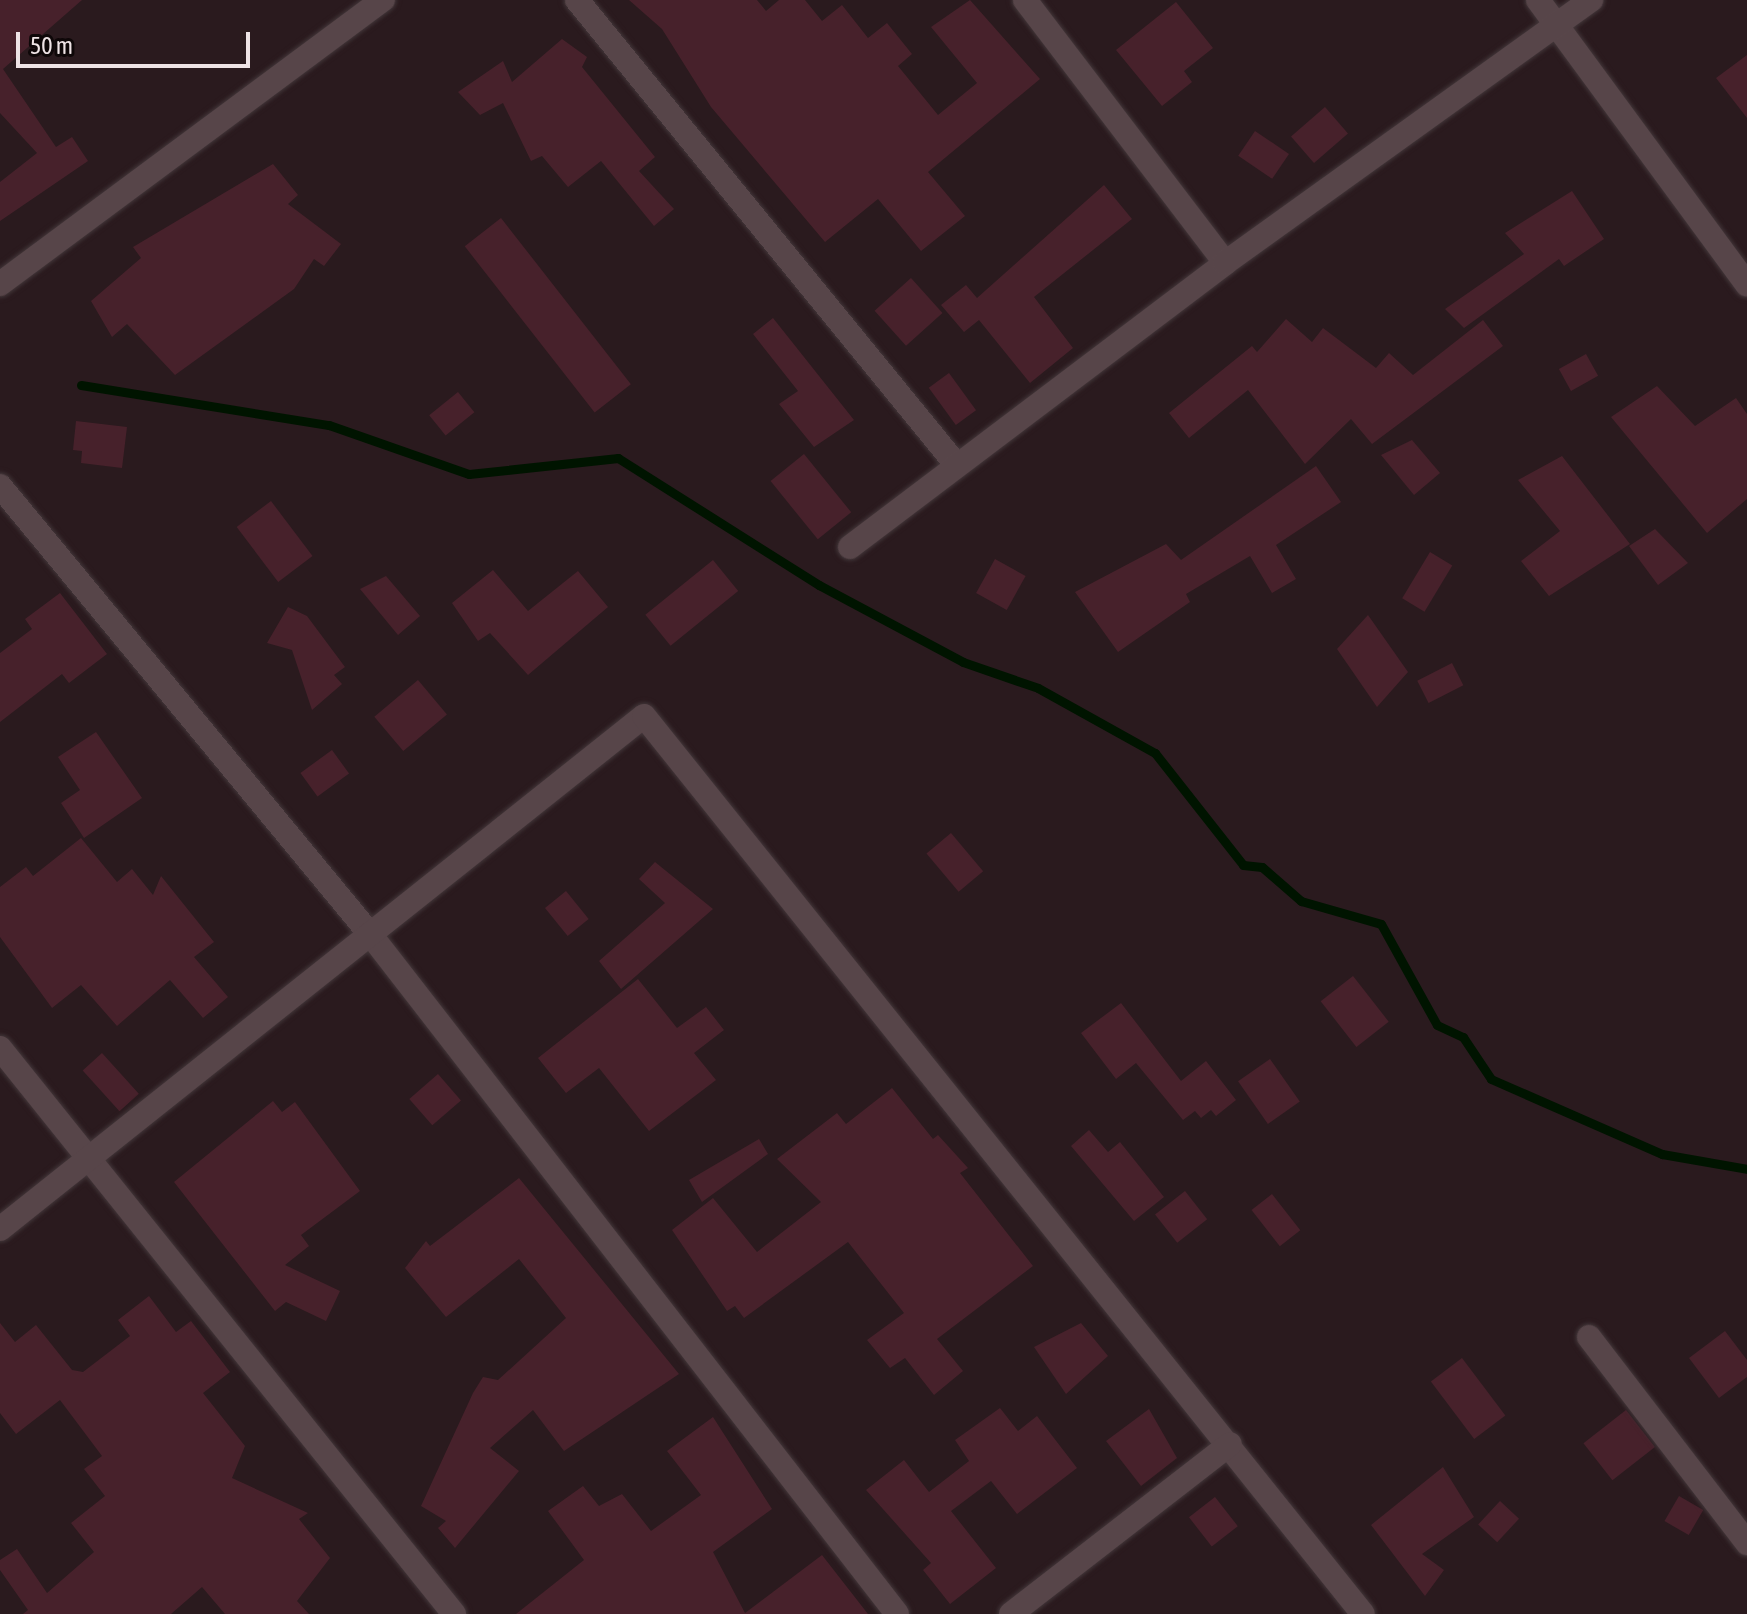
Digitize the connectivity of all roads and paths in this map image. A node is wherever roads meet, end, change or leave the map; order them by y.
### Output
1 (383, 0) edge
2 (577, 0) edge
3 (1025, 0) edge
4 (1538, 0) edge
5 (1591, 0) edge
6 (1559, 25) junction
7 (1225, 263) junction
8 (0, 284) edge
9 (1747, 285) edge
10 (955, 463) junction
11 (0, 486) edge
12 (850, 547) dead end
13 (370, 934) junction
14 (0, 1048) edge
15 (89, 1157) junction
16 (0, 1229) edge
17 (1589, 1337) dead end
18 (1230, 1444) junction
19 (1747, 1543) edge
20 (454, 1614) edge
21 (897, 1614) edge
22 (1011, 1614) edge
23 (1363, 1614) edge

1 - 8 street
2 - 10 street
3 - 7 street
4 - 6 street
5 - 6 street
6 - 7 street
6 - 9 street
7 - 10 street
10 - 12 street
11 - 13 street
13 - 15 street
13 - 18 street
13 - 21 street
14 - 15 street
15 - 16 street
15 - 20 street
17 - 19 street
18 - 22 street
18 - 23 street

